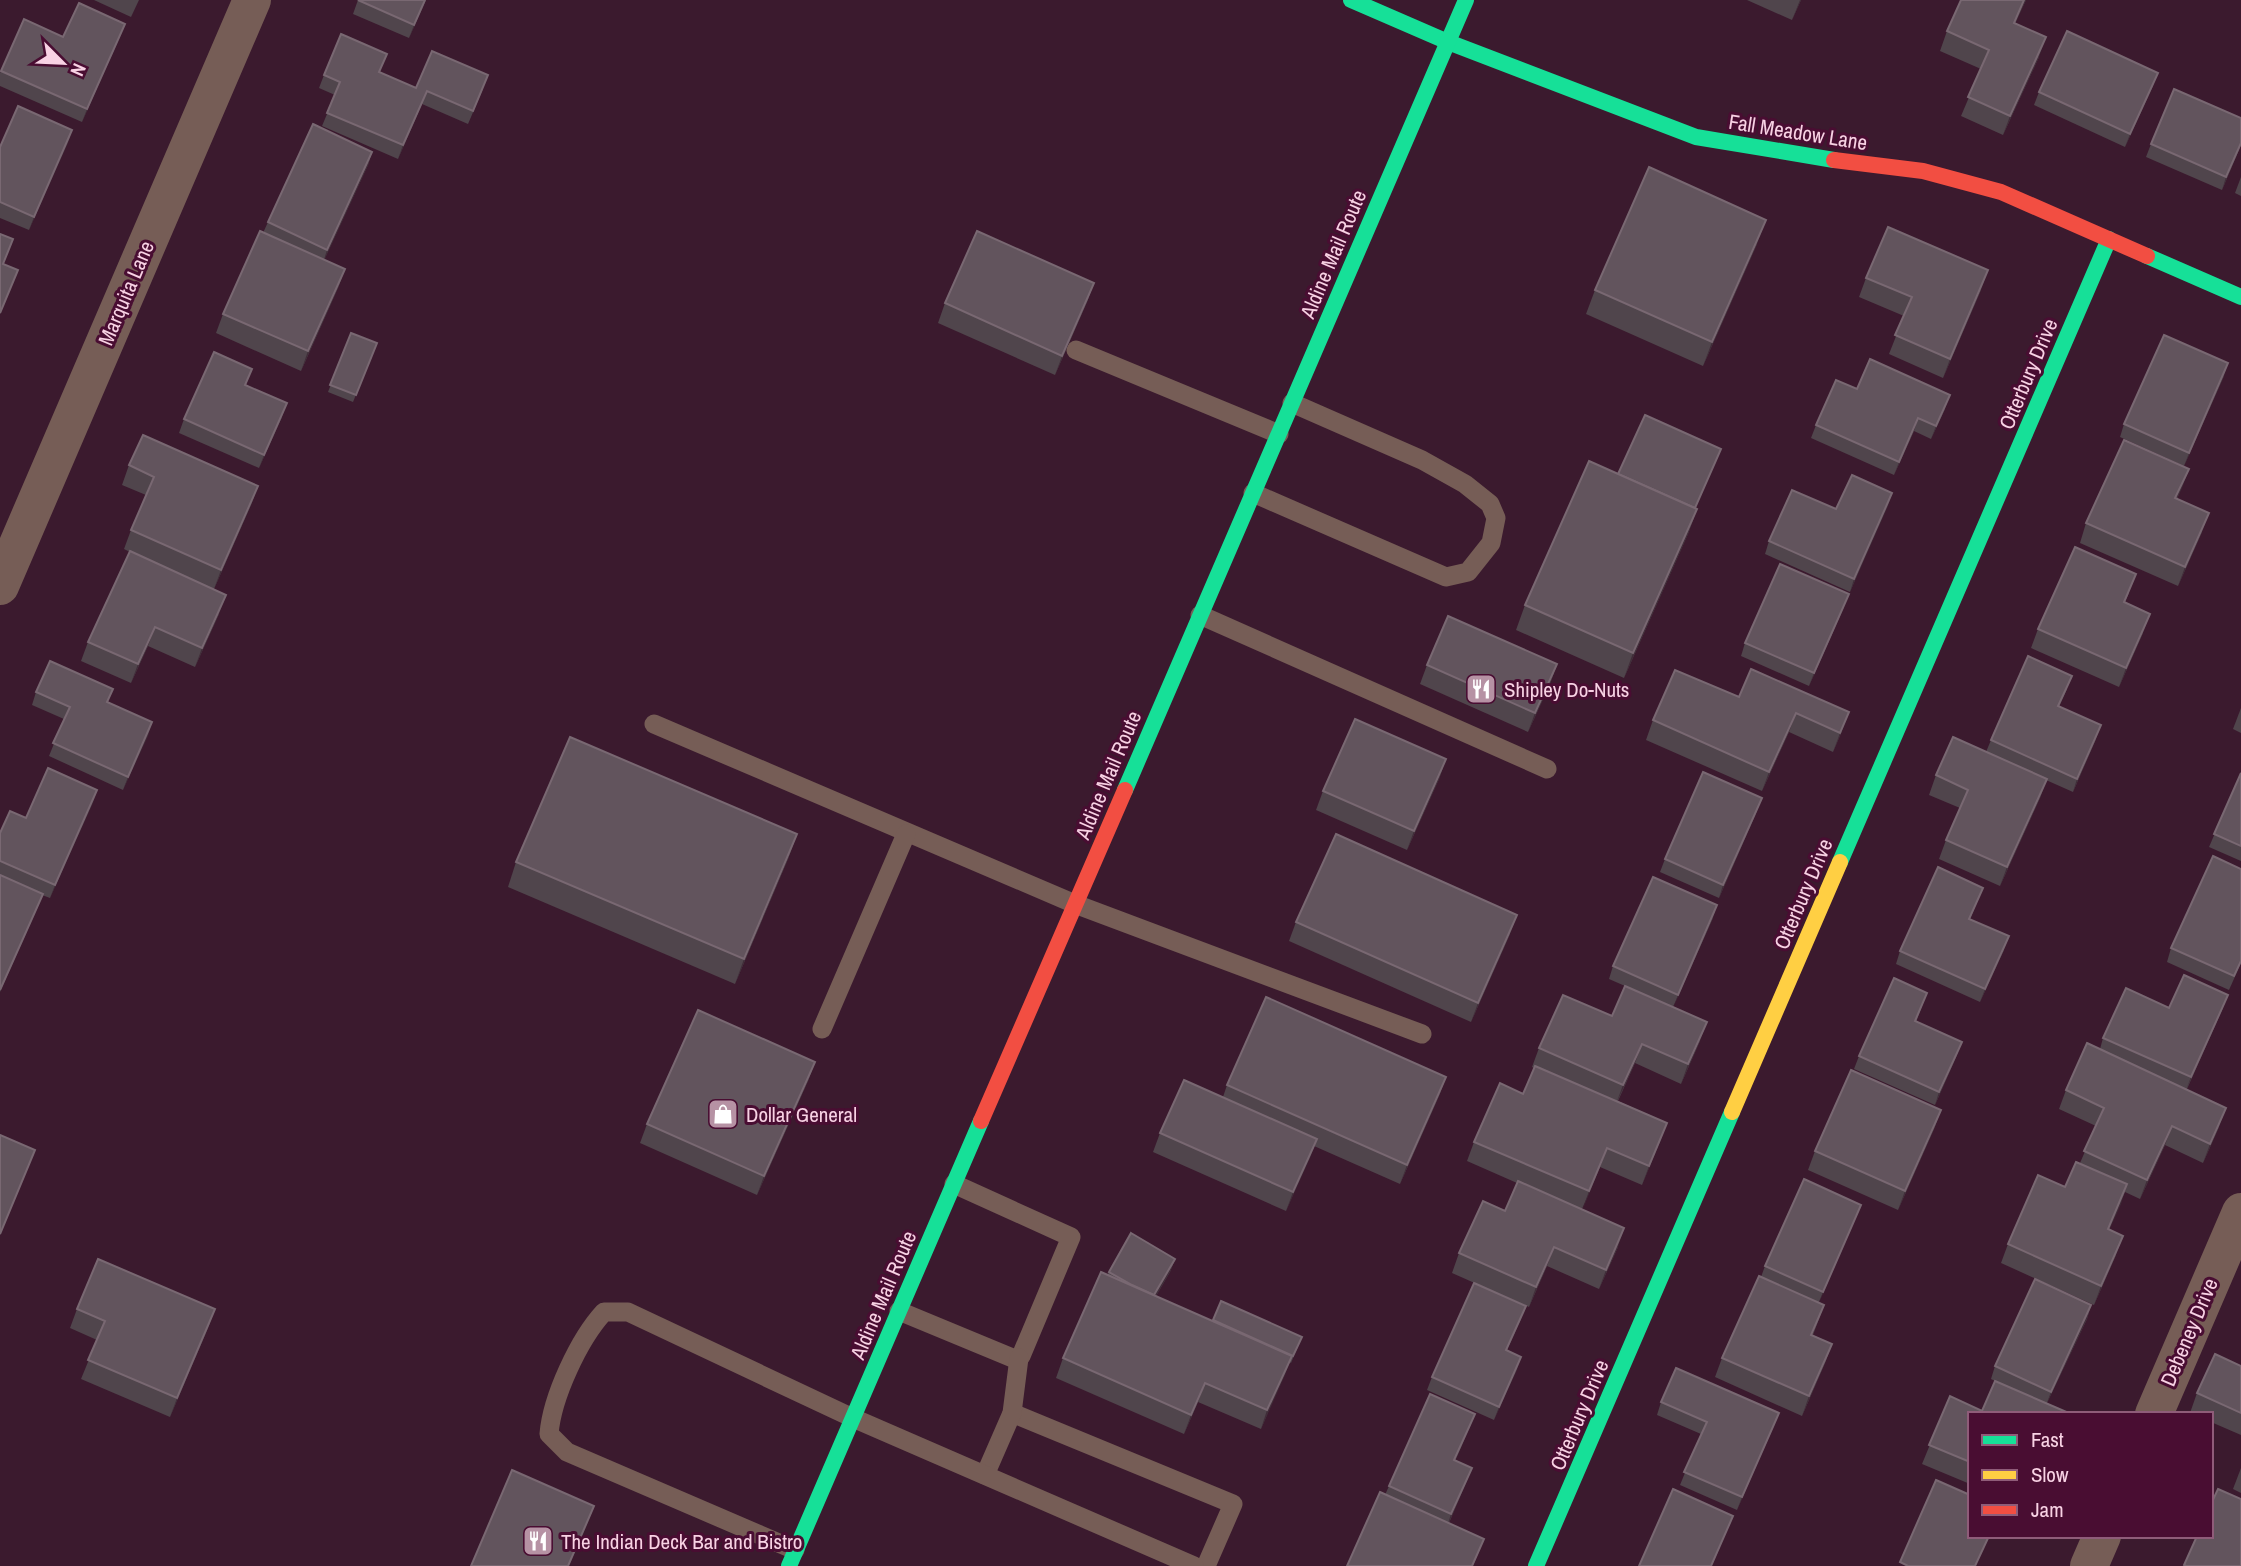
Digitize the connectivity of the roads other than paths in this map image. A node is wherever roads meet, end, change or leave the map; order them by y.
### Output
1 (253, 0) edge
2 (1351, 0) edge
3 (1466, 0) edge
4 (1448, 42) junction
5 (2109, 239) junction
6 (2241, 297) edge
7 (1076, 350) edge
8 (1292, 403) junction
9 (1279, 434) junction
10 (1253, 493) junction
11 (0, 586) edge
12 (1200, 615) junction
13 (654, 724) dead end
14 (1547, 769) dead end
15 (906, 834) junction
16 (1075, 904) junction
17 (822, 1028) dead end
18 (1422, 1034) dead end
19 (954, 1184) junction
20 (2241, 1212) edge
21 (899, 1311) junction
22 (1018, 1358) junction
23 (2155, 1412) edge
24 (1012, 1413) junction
25 (853, 1418) junction
26 (985, 1475) junction
27 (2101, 1538) edge
28 (792, 1558) edge
29 (1194, 1566) edge
30 (1206, 1566) edge
31 (1536, 1566) edge
32 (2089, 1566) edge

1 - 11 street, Marquita Lane
2 - 4 street, Fall Meadow Lane
3 - 4 street, Aldine Mail Route
4 - 5 street, Fall Meadow Lane
4 - 8 street, Aldine Mail Route
5 - 6 street, Fall Meadow Lane
5 - 31 street, Otterbury Drive
7 - 9 lane
8 - 9 street, Aldine Mail Route
8 - 10 lane
9 - 10 street, Aldine Mail Route
10 - 12 street, Aldine Mail Route
12 - 14 lane
12 - 16 street, Aldine Mail Route
13 - 15 lane
15 - 16 lane
15 - 17 lane
16 - 18 lane
16 - 19 street, Aldine Mail Route
19 - 21 street, Aldine Mail Route
19 - 22 lane
20 - 23 street, Debeney Drive
21 - 22 lane
21 - 25 street, Aldine Mail Route
22 - 24 lane
24 - 26 lane
24 - 30 lane
25 - 26 lane
25 - 28 street, Aldine Mail Route
25 - 28 lane
26 - 29 lane
27 - 32 street

